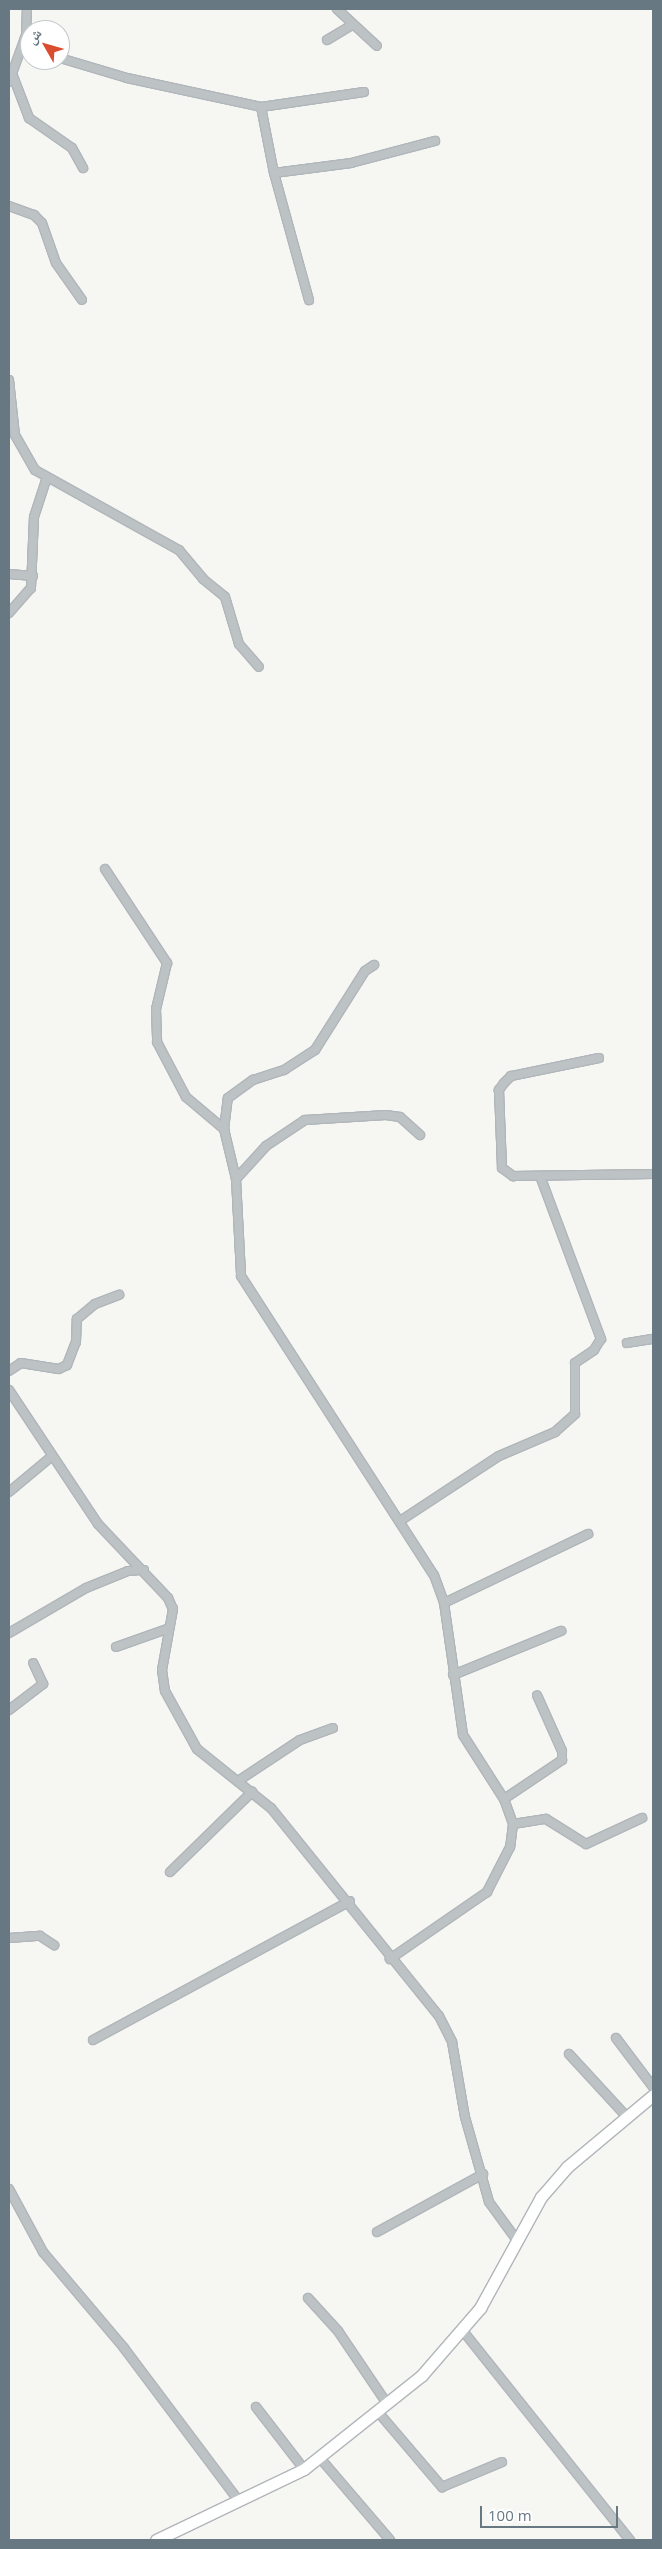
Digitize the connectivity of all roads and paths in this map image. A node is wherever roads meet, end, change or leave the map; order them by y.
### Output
1 (337, 9) edge
2 (352, 25) junction
3 (327, 40) dead end
4 (377, 46) dead end
5 (20, 56) edge
6 (70, 61) edge
7 (11, 79) edge
8 (364, 92) dead end
9 (261, 107) junction
10 (435, 141) dead end
11 (83, 168) dead end
12 (274, 173) junction
13 (9, 206) edge
14 (82, 300) dead end
15 (309, 300) dead end
16 (9, 380) edge
17 (46, 480) junction
18 (9, 574) edge
19 (33, 576) junction
20 (9, 613) edge
21 (259, 666) dead end
22 (105, 869) dead end
23 (374, 965) dead end
24 (600, 1058) dead end
25 (224, 1129) junction
26 (420, 1135) dead end
27 (653, 1174) edge
28 (540, 1176) junction
29 (236, 1179) junction
30 (119, 1295) dead end
31 (653, 1339) edge
32 (626, 1343) dead end
33 (9, 1371) edge
34 (9, 1390) edge
35 (51, 1457) junction
36 (9, 1492) edge
37 (400, 1522) junction
38 (588, 1534) dead end
39 (144, 1570) junction
40 (444, 1603) junction
41 (167, 1629) junction
42 (561, 1631) dead end
43 (9, 1633) edge
44 (116, 1647) dead end
45 (33, 1663) dead end
46 (453, 1675) junction
47 (537, 1695) dead end
48 (9, 1710) edge
49 (333, 1728) dead end
50 (238, 1781) junction
51 (252, 1792) junction
52 (504, 1800) junction
53 (642, 1818) dead end
54 (513, 1824) junction
55 (170, 1872) dead end
56 (350, 1901) junction
57 (9, 1938) edge
58 (54, 1945) dead end
59 (390, 1960) junction
60 (616, 2038) dead end
61 (93, 2040) dead end
62 (569, 2054) dead end
63 (653, 2087) edge
64 (653, 2095) edge
65 (627, 2117) junction
66 (483, 2174) junction
67 (9, 2189) edge
68 (377, 2232) dead end
69 (516, 2239) junction
70 (308, 2298) dead end
71 (463, 2331) junction
72 (256, 2407) dead end
73 (383, 2408) junction
74 (320, 2458) junction
75 (502, 2462) dead end
76 (304, 2469) junction
77 (238, 2500) junction
78 (160, 2539) edge
79 (390, 2540) edge
80 (630, 2540) edge

1 - 2 street
2 - 3 street
2 - 4 street
5 - 7 street
6 - 9 street
7 - 11 street
8 - 9 street
9 - 12 street
10 - 12 street
12 - 15 street
13 - 14 street
16 - 17 street
17 - 19 street
17 - 21 street
18 - 19 street
19 - 20 street
22 - 25 street
23 - 25 street
24 - 28 street
25 - 29 street
26 - 29 street
27 - 28 street
28 - 37 street
29 - 37 street
30 - 33 street
31 - 32 street
34 - 35 street
35 - 36 street
35 - 39 street
37 - 40 street
38 - 40 street
39 - 41 street
39 - 43 street
40 - 46 street
41 - 44 street
41 - 50 street
42 - 46 street
45 - 48 street
46 - 52 street
47 - 52 street
49 - 50 street
50 - 51 street
51 - 55 street
51 - 56 street
52 - 54 street
53 - 54 street
54 - 59 street
56 - 59 street
56 - 61 street
57 - 58 street
59 - 66 street
60 - 63 street
62 - 65 street
64 - 65 street
65 - 69 street
66 - 68 street
66 - 69 street
67 - 77 street
69 - 71 street
70 - 73 street
71 - 73 street
71 - 80 street
72 - 76 street
73 - 74 street
73 - 75 street
74 - 76 street
74 - 79 street
76 - 77 street
77 - 78 street

